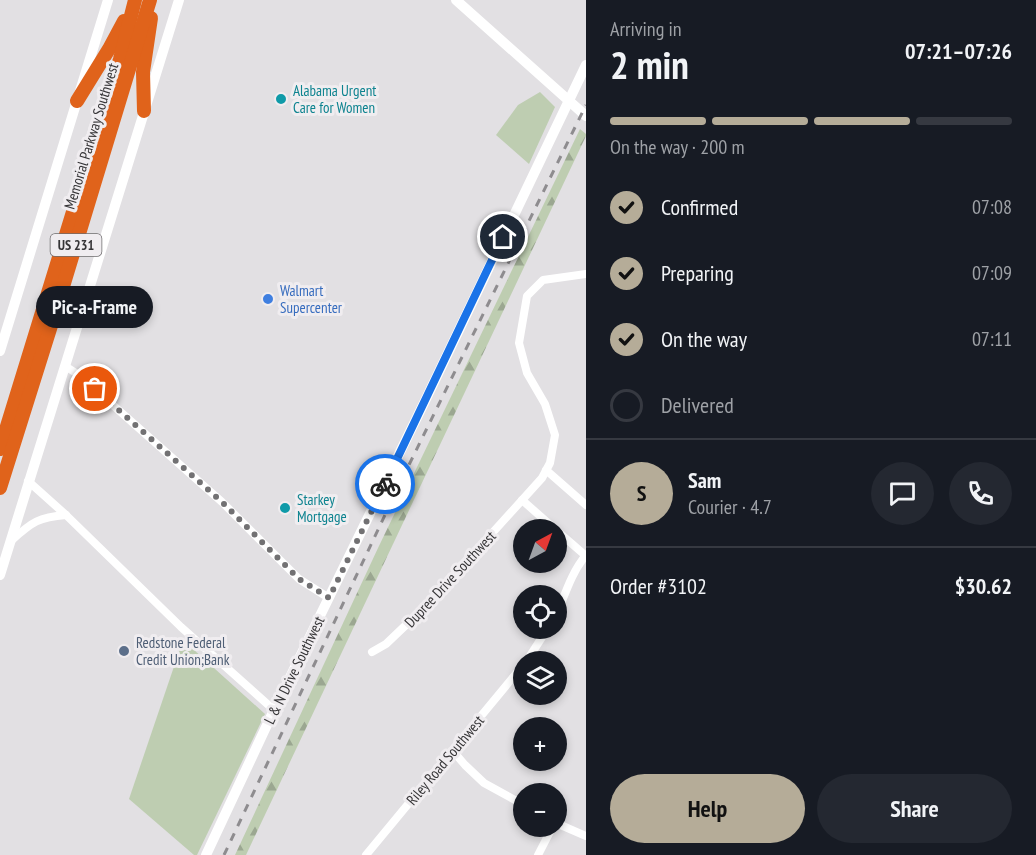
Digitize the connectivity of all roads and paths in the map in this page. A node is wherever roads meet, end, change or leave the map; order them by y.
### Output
1 (108, 0) edge
2 (134, 0) edge
3 (152, 0) edge
4 (179, 0) edge
5 (456, 0) edge
6 (586, 65) edge
7 (76, 101) junction
8 (569, 101) junction
9 (144, 111) junction
10 (586, 116) edge
11 (586, 274) edge
12 (0, 351) edge
13 (65, 366) junction
14 (0, 449) edge
15 (546, 470) junction
16 (28, 481) junction
17 (0, 488) edge
18 (522, 500) junction
19 (586, 505) edge
20 (66, 515) junction
21 (544, 519) edge
22 (567, 540) edge
23 (11, 541) junction
24 (586, 556) edge
25 (0, 575) edge
26 (567, 588) edge
27 (329, 598) junction
28 (372, 652) dead end
29 (513, 678) edge
30 (274, 710) junction
31 (453, 751) junction
32 (513, 799) edge
33 (567, 828) edge
34 (586, 836) edge
35 (547, 837) edge
36 (206, 855) edge
37 (366, 855) edge
38 (538, 855) edge

1 - 7 street
2 - 7 highway
2 - 14 highway, Memorial Parkway Southwest / US 231
3 - 9 highway
3 - 17 highway, Memorial Parkway Southwest / US 231
4 - 9 street
5 - 8 street
6 - 8 street, L & N Drive Southwest
7 - 12 street
8 - 10 street
8 - 27 street, L & N Drive Southwest
9 - 13 street
11 - 15 street, Dupree Drive Southwest
13 - 16 street
13 - 27 street
15 - 18 street, Dupree Drive Southwest
15 - 19 street
16 - 20 street
16 - 23 street
18 - 21 street
18 - 28 street, Dupree Drive Southwest
20 - 23 street
20 - 30 street
22 - 24 street
23 - 25 street
24 - 26 street
27 - 30 street, L & N Drive Southwest
29 - 31 street, Riley Road Southwest
30 - 36 street, L & N Drive Southwest
31 - 32 street
31 - 37 street, Riley Road Southwest
33 - 34 street
35 - 38 street

